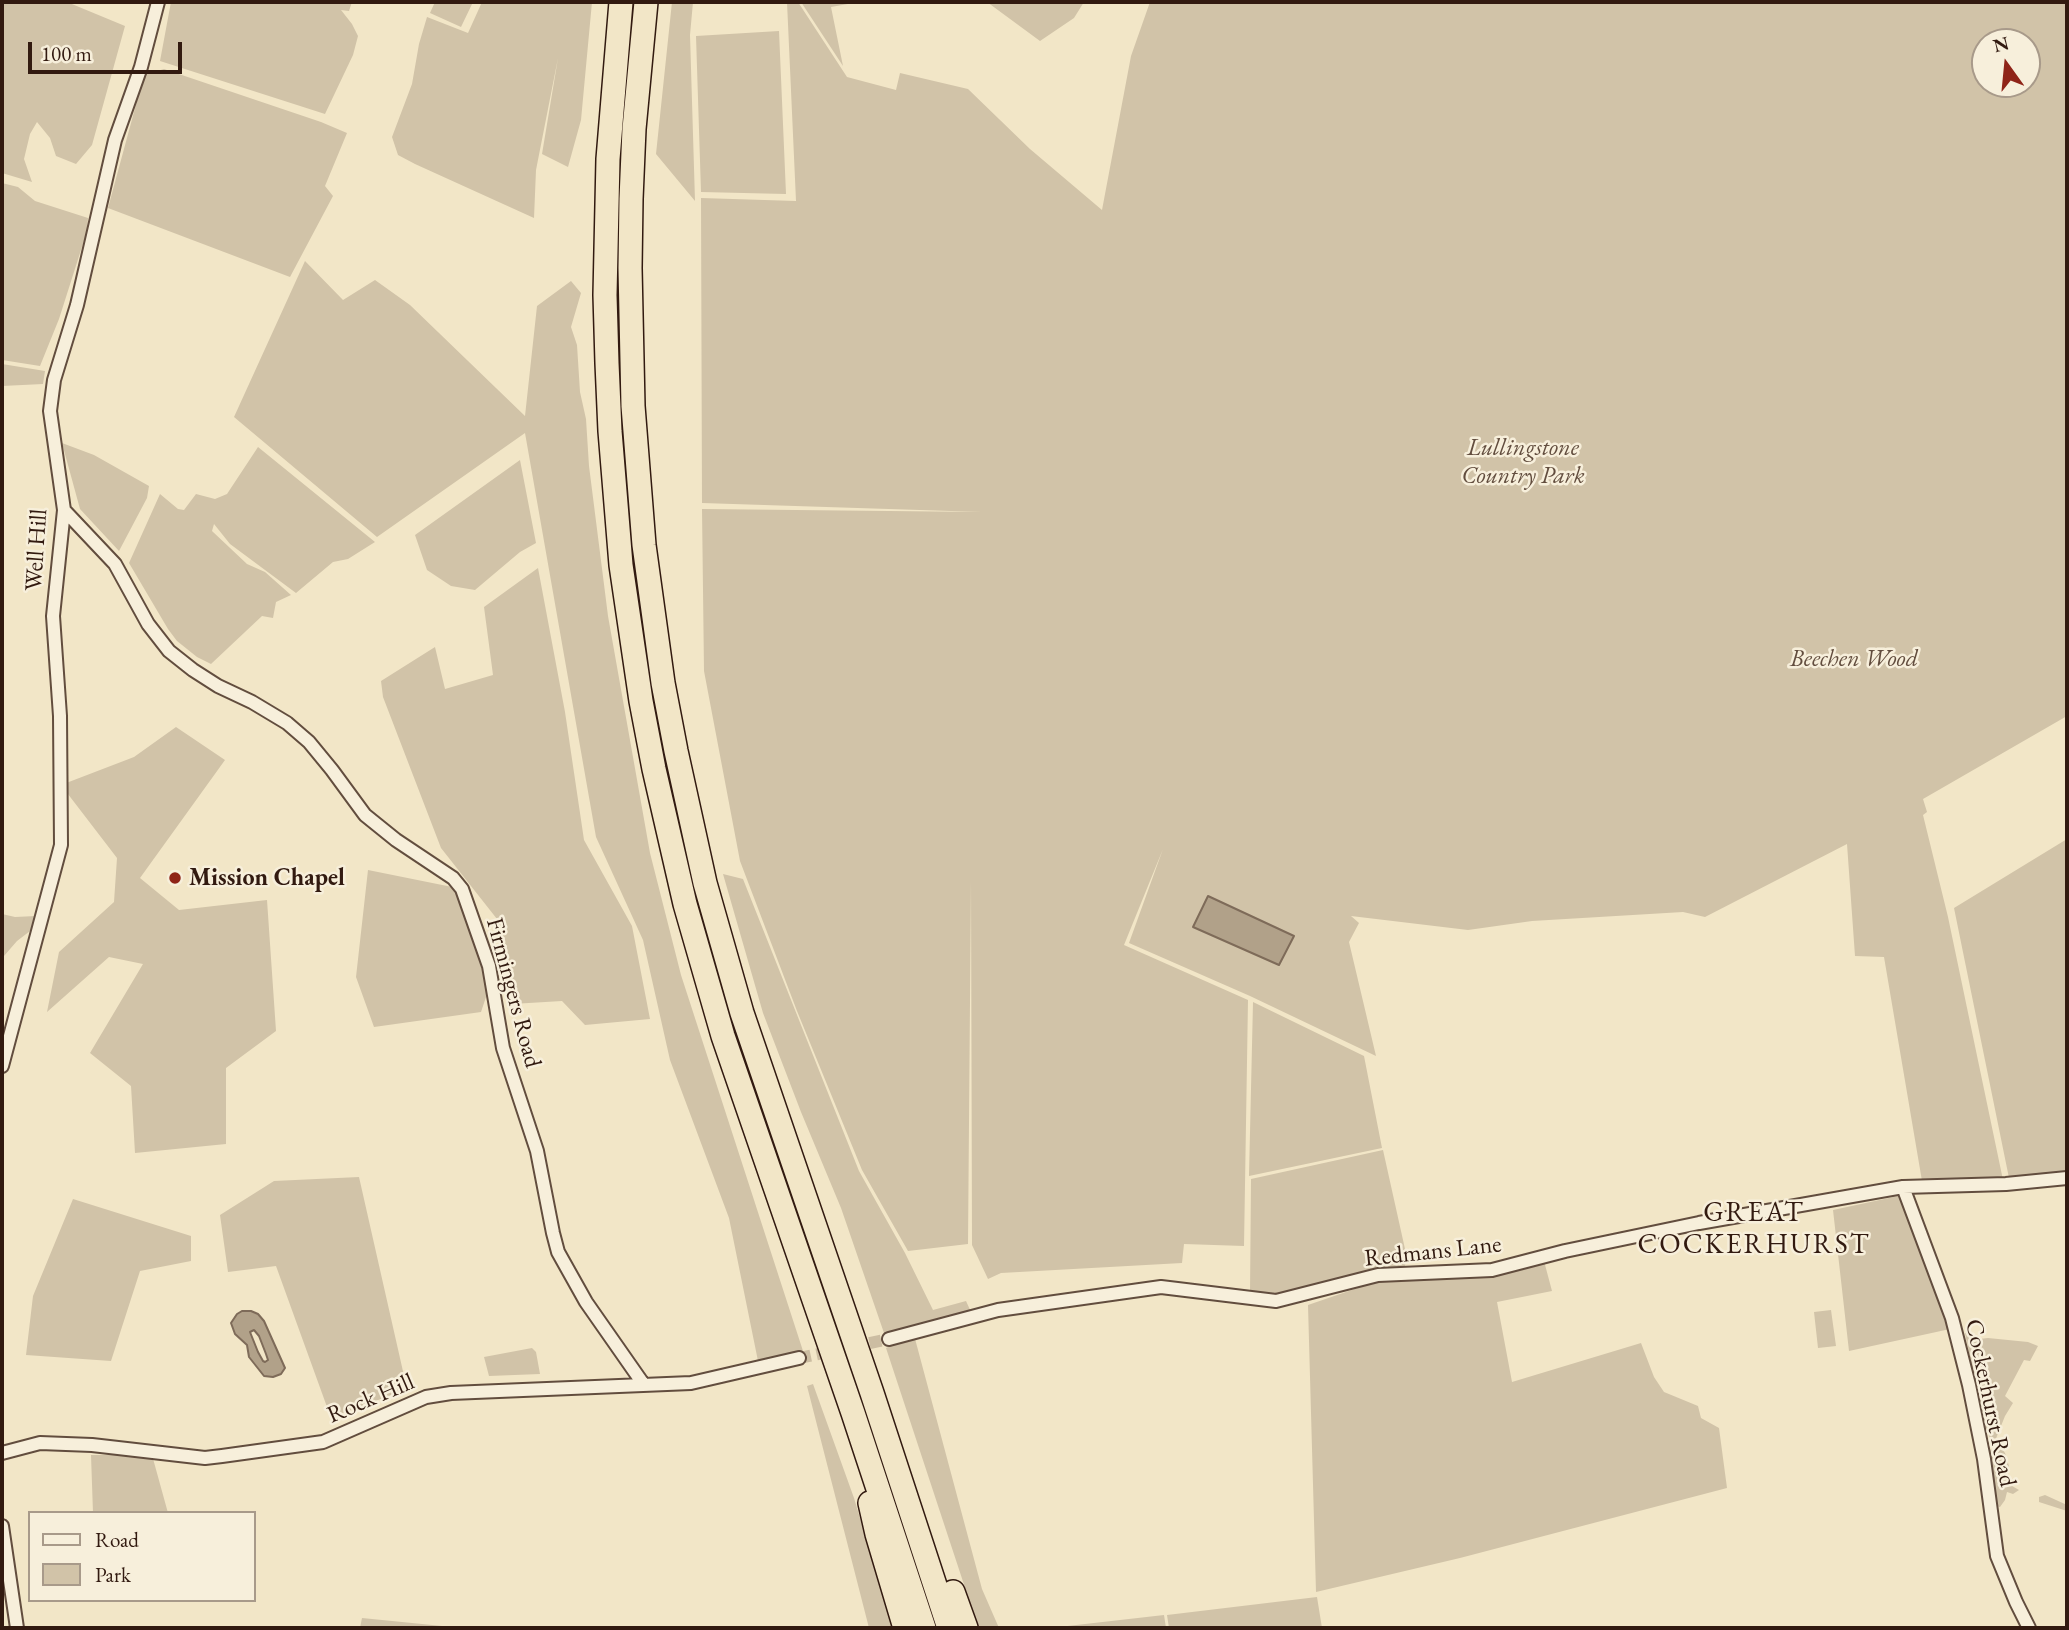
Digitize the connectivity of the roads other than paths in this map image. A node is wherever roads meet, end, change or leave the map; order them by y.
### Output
1 (158, 2) edge
2 (621, 2) edge
3 (646, 2) edge
4 (64, 510) junction
5 (2, 1066) edge
6 (2067, 1178) edge
7 (1903, 1187) junction
8 (817, 1233) junction
9 (889, 1339) tunnel mouth
10 (799, 1358) tunnel mouth
11 (644, 1385) junction
12 (853, 1413) junction
13 (2, 1453) edge
14 (2, 1526) edge
15 (17, 1628) edge
16 (905, 1628) edge
17 (924, 1628) edge
18 (949, 1628) edge
19 (966, 1628) edge
20 (2029, 1628) edge

1 - 4 street, Well Hill
2 - 12 highway
3 - 8 highway
4 - 5 street, Well Hill
4 - 11 street, Firmingers Road
6 - 7 street, Redmans Lane
7 - 9 street, Redmans Lane
7 - 20 street, Cockerhurst Road
8 - 18 highway
8 - 19 highway
10 - 11 street, Rock Hill
11 - 13 street, Rock Hill
12 - 16 highway
12 - 17 highway
14 - 15 street

